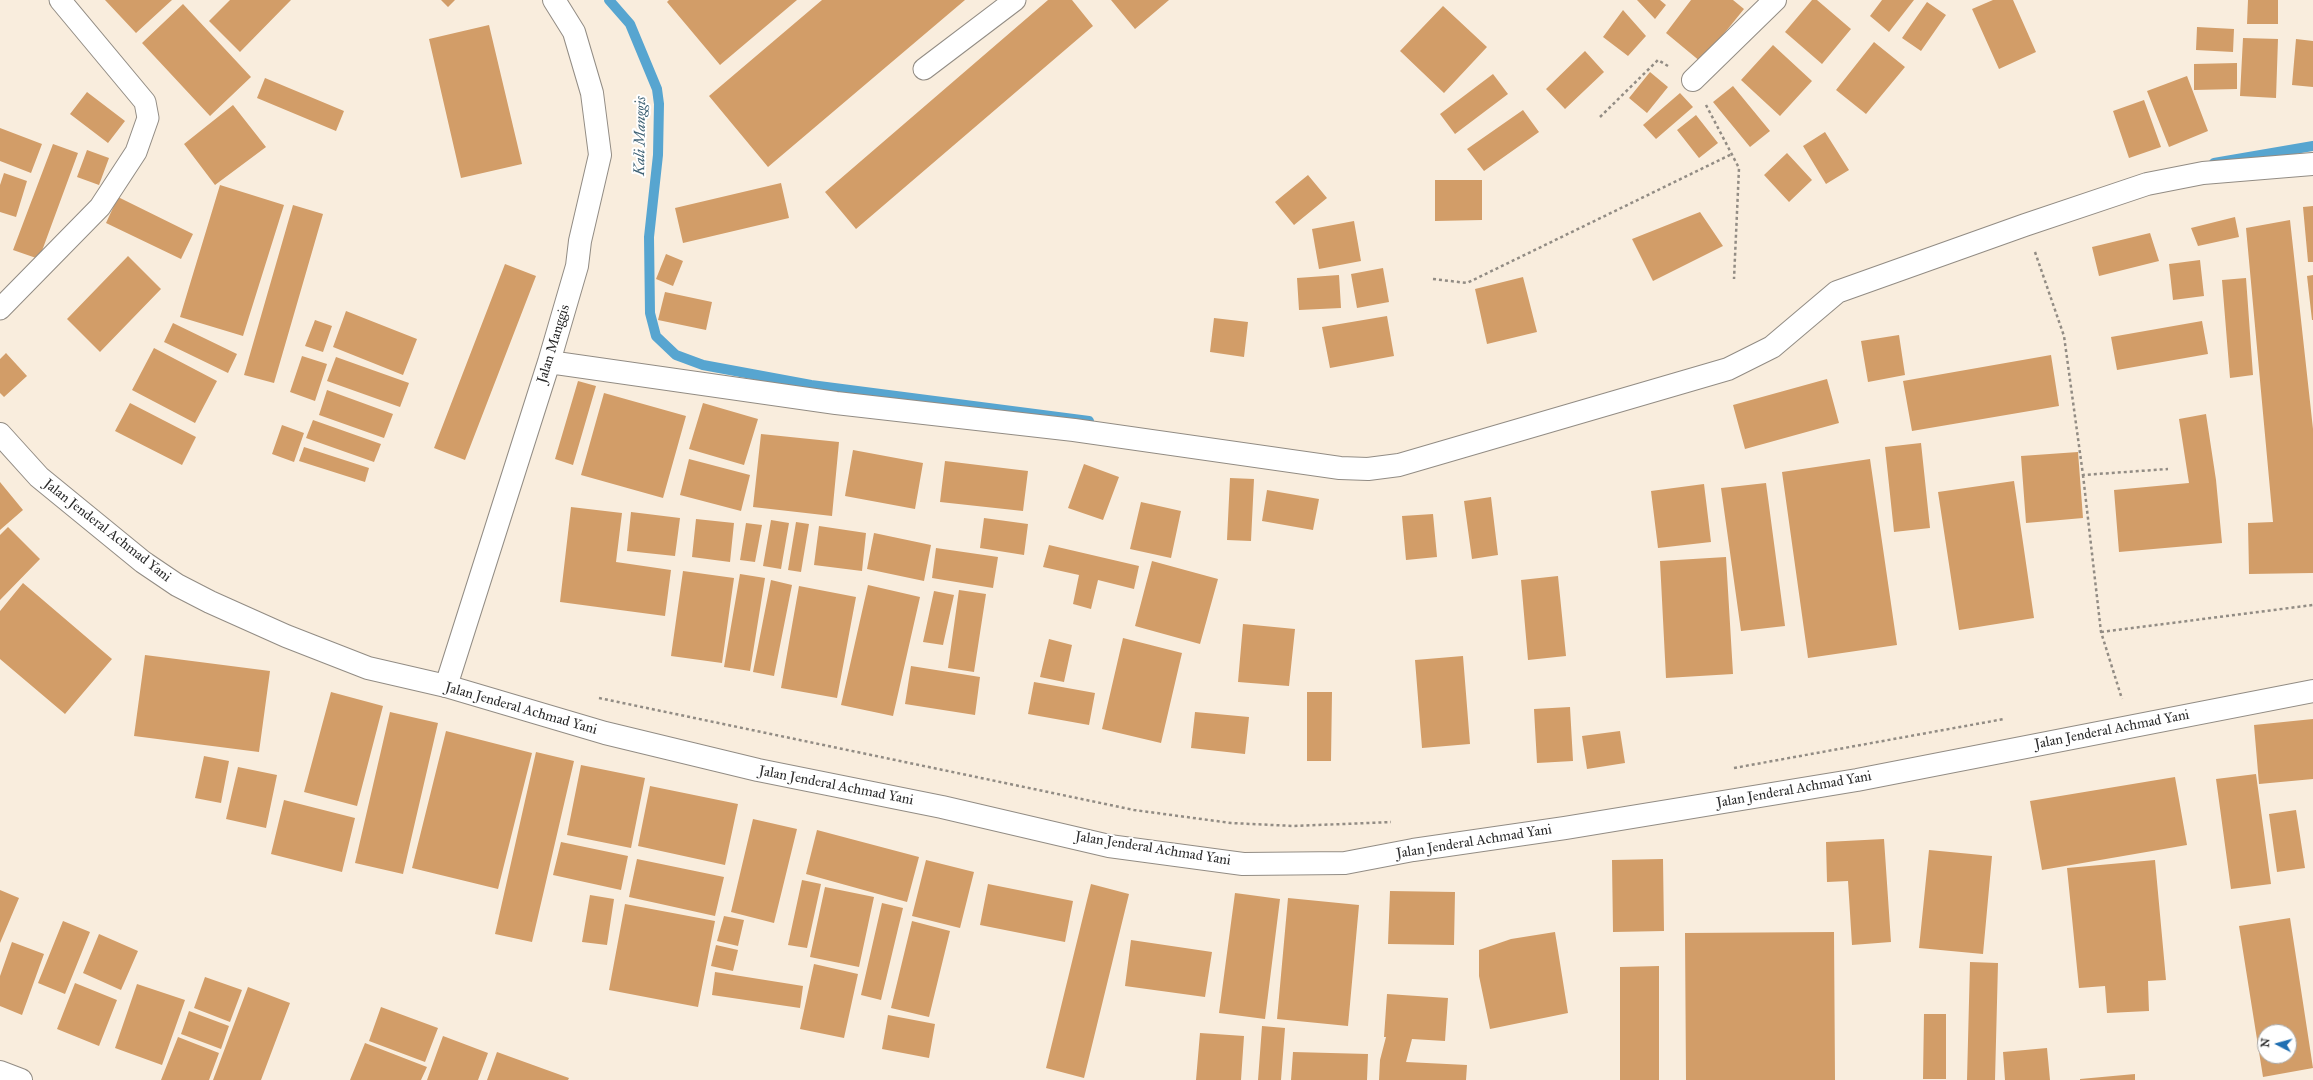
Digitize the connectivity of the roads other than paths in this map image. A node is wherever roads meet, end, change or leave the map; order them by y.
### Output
1 (60, 0) edge
2 (554, 0) edge
3 (1015, 0) edge
4 (1775, 0) edge
5 (924, 69) dead end
6 (1692, 80) road end
7 (2313, 164) edge
8 (0, 309) edge
9 (549, 362) junction
10 (0, 434) edge
11 (446, 686) junction
12 (2313, 691) edge

1 - 8 lane
2 - 9 street, Jalan Manggis
3 - 5 lane
4 - 6 street
7 - 9 street
9 - 11 street, Jalan Manggis
10 - 11 street, Jalan Jenderal Achmad Yani
11 - 12 street, Jalan Jenderal Achmad Yani

